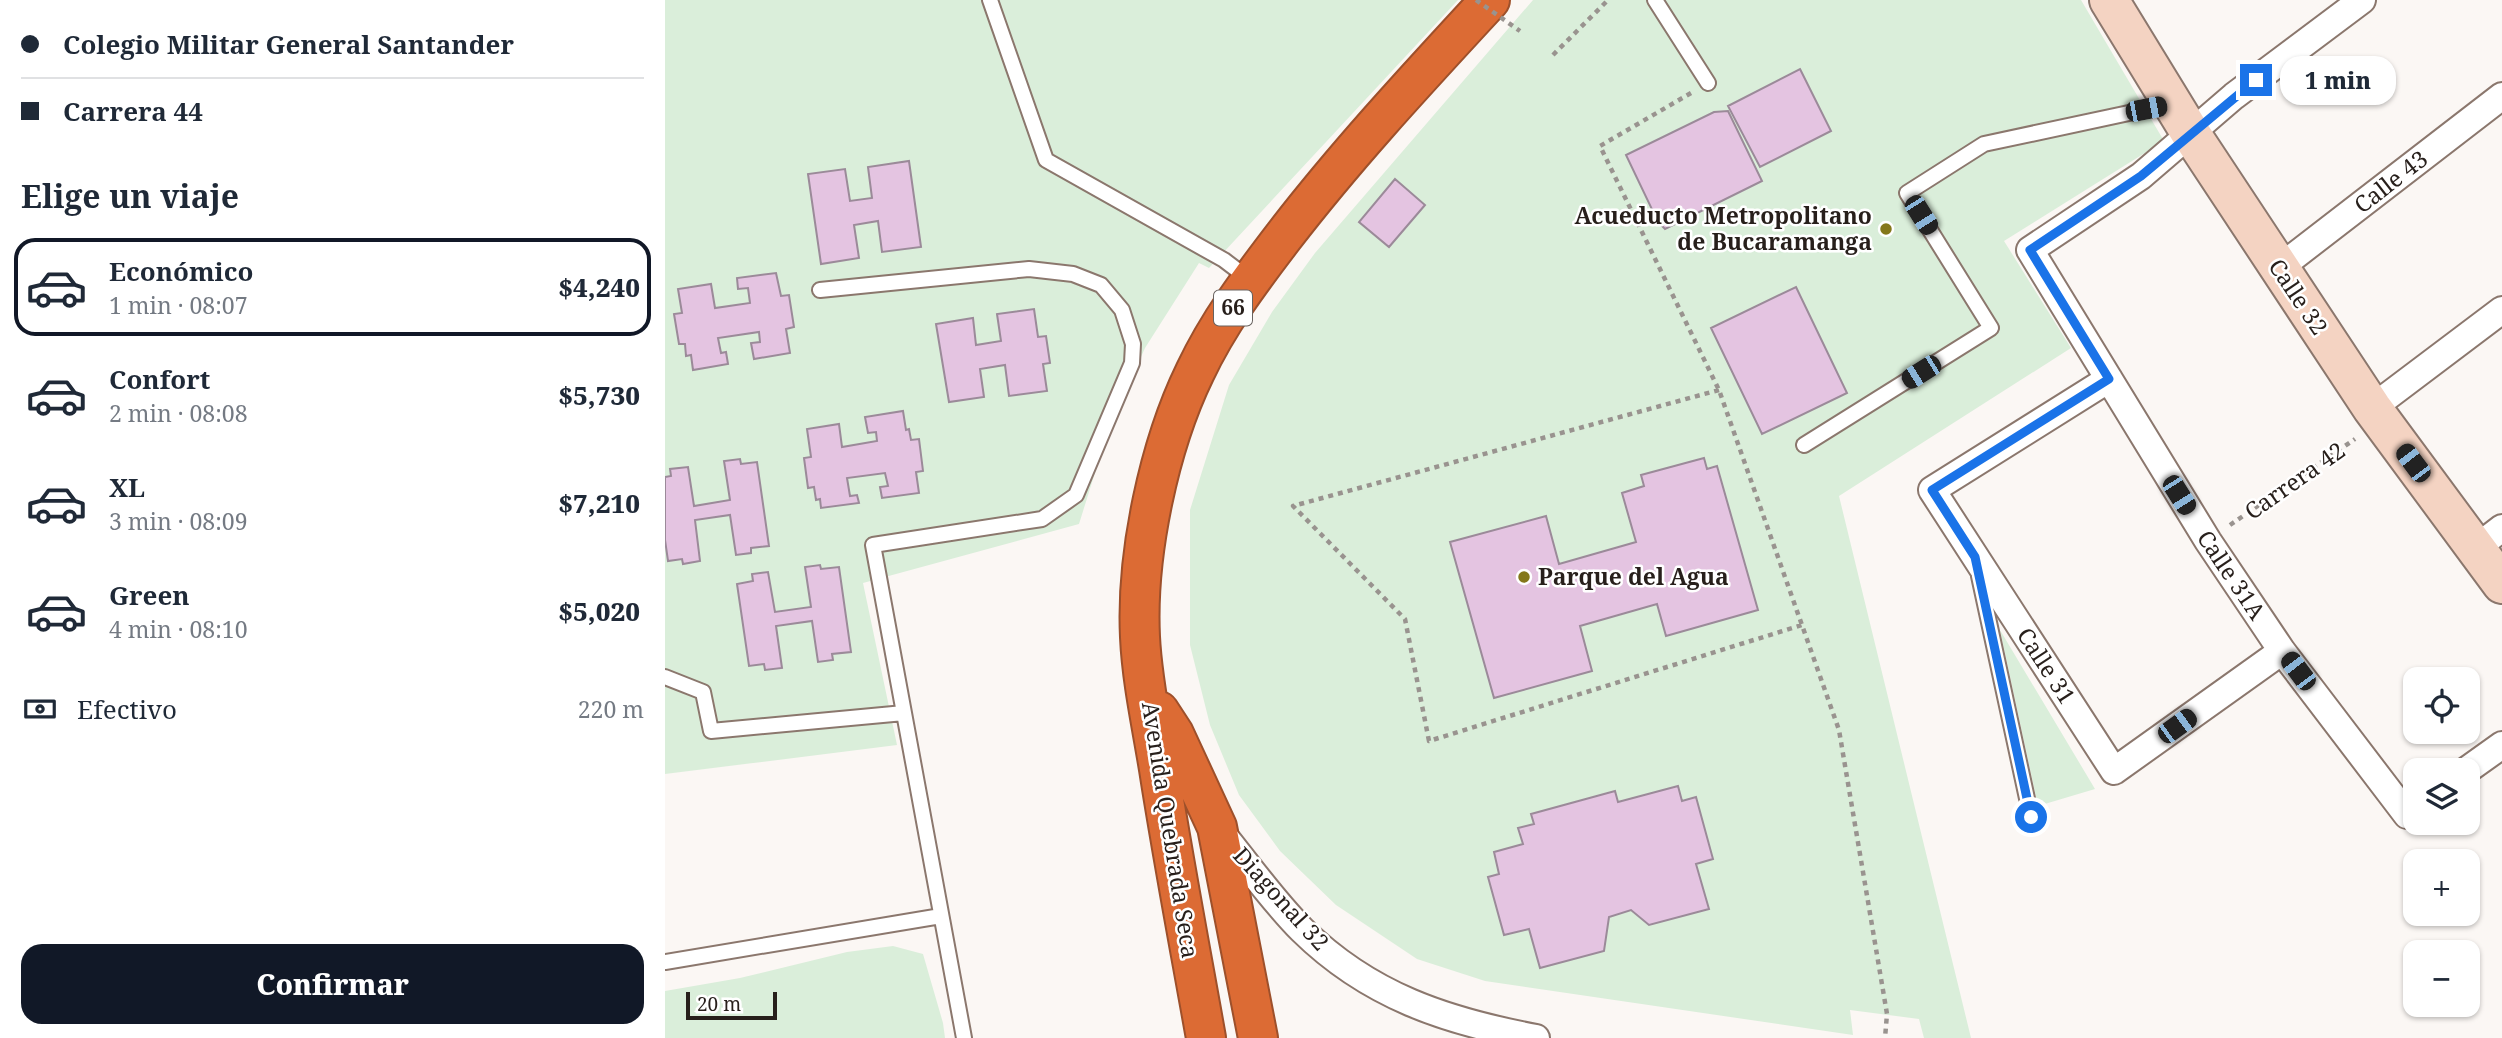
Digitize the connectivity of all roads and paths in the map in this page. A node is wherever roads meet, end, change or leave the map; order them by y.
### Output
1 (990, 0) edge
2 (1476, 0) edge
3 (1490, 0) edge
4 (1608, 0) edge
5 (1655, 0) edge
6 (2109, 0) edge
7 (2362, 0) edge
8 (1520, 30) dead end
9 (1553, 55) dead end
10 (1708, 83) joint
11 (2502, 96) edge
12 (2182, 119) junction
13 (2279, 268) junction
14 (1250, 280) junction
15 (820, 290) dead end
16 (2502, 310) edge
17 (2109, 379) junction
18 (1719, 390) junction
19 (2377, 414) junction
20 (1804, 445) dead end
21 (2489, 538) edge
22 (2208, 541) junction
23 (1975, 557) junction
24 (2502, 584) edge
25 (1802, 625) junction
26 (2282, 651) junction
27 (665, 677) edge
28 (1146, 691) junction
29 (904, 713) junction
30 (2502, 745) edge
31 (2480, 761) edge
32 (2403, 802) edge
33 (2031, 817) dead end
34 (1217, 827) junction
35 (1170, 838) junction
36 (941, 916) junction
37 (665, 962) edge
38 (964, 1038) edge
39 (1206, 1038) edge
40 (1258, 1038) edge
41 (1536, 1038) edge
42 (1885, 1038) edge

1 - 14 lane
2 - 8 path, bridge
3 - 14 highway, 66
4 - 9 path
5 - 10 lane
6 - 12 street, Calle 32
7 - 12 street
10 - 18 path
11 - 13 street, Calle 43
12 - 13 street, Calle 32
12 - 17 street, Calle 31A
12 - 20 lane
13 - 19 street, Calle 32
14 - 28 highway, 66
15 - 29 lane
16 - 19 street
17 - 22 street, Calle 31A
17 - 23 street, Calle 31
18 - 25 path
18 - 25 path
19 - 21 street, Calle 32
19 - 22 path, Carrera 42
21 - 24 street, Calle 32
22 - 26 street, Calle 31A
23 - 26 street, Calle 31
23 - 33 lane
25 - 42 path
26 - 32 street, Calle 31A
27 - 29 lane
28 - 34 highway, Avenida Quebrada Seca / 66
28 - 35 highway, Avenida Quebrada Seca / 66
29 - 36 lane
30 - 31 street
34 - 35 street, Diagonal 32
34 - 40 highway, Avenida Quebrada Seca / 66
34 - 41 street, Diagonal 32
35 - 39 highway, Avenida Quebrada Seca / 66
36 - 37 lane
36 - 38 lane

